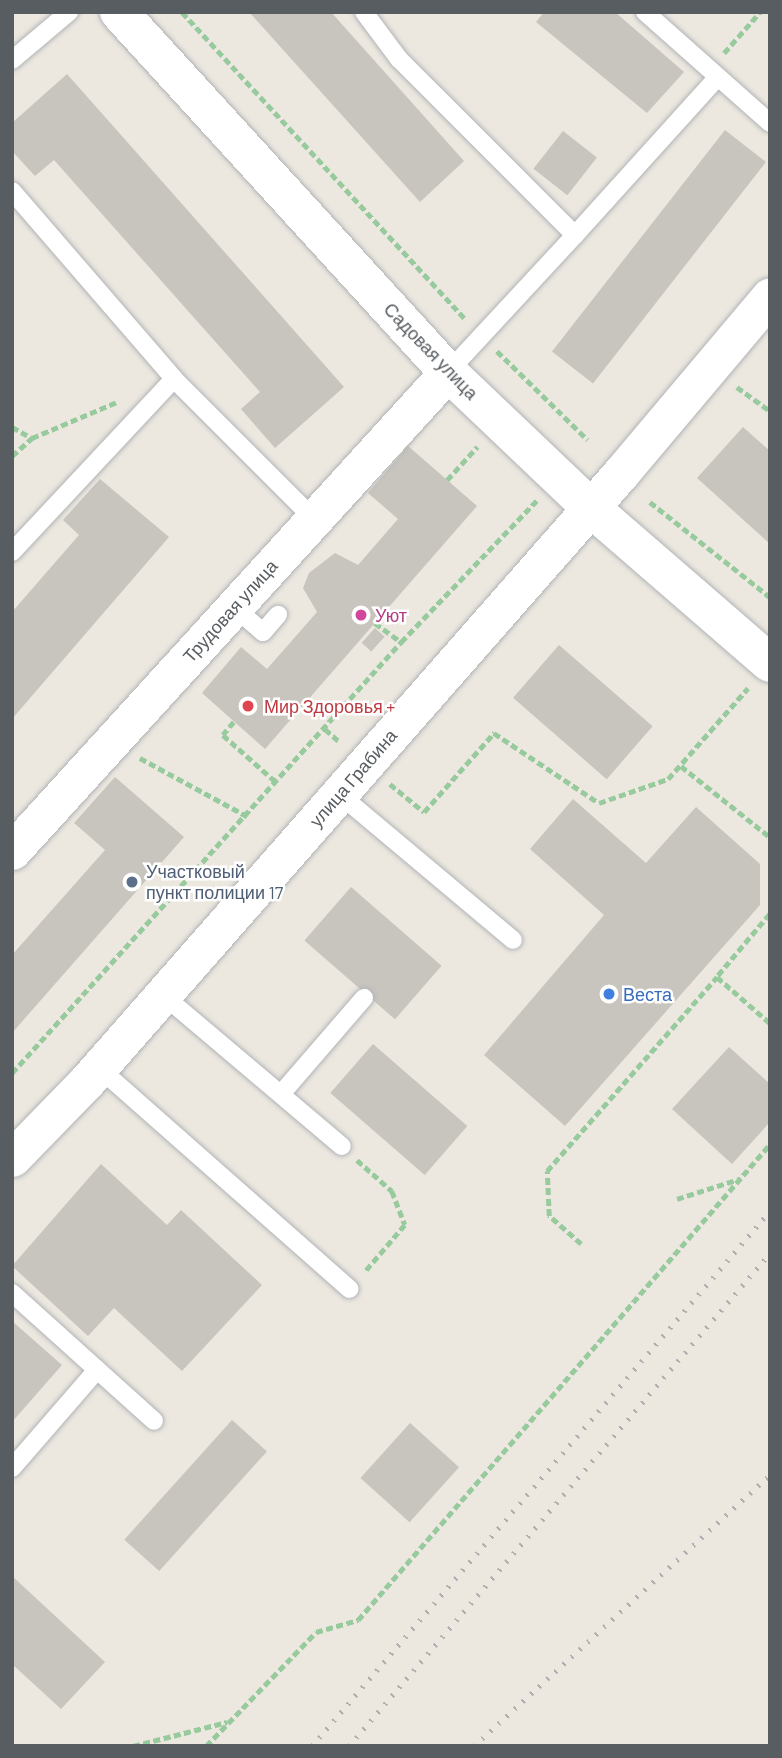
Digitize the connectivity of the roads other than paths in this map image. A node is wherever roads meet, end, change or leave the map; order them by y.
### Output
1 (69, 12) edge
2 (119, 12) edge
3 (364, 12) edge
4 (645, 12) edge
5 (12, 60) edge
6 (714, 73) junction
7 (770, 123) edge
8 (12, 191) edge
9 (575, 235) junction
10 (770, 296) edge
11 (448, 372) junction
12 (174, 379) junction
13 (590, 507) junction
14 (314, 519) junction
15 (12, 552) edge
16 (234, 607) junction
17 (278, 615) dead end
18 (758, 671) edge
19 (338, 794) junction
20 (12, 851) edge
21 (513, 940) dead end
22 (163, 995) junction
23 (364, 998) dead end
24 (99, 1068) junction
25 (281, 1094) junction
26 (342, 1146) road end
27 (12, 1158) edge
28 (350, 1289) road end
29 (12, 1293) edge
30 (97, 1370) junction
31 (154, 1421) dead end
32 (12, 1468) edge

1 - 5 lane
2 - 11 street, Садовая улица
3 - 9 lane
4 - 6 lane
6 - 7 lane
6 - 9 lane
8 - 12 lane
9 - 11 lane
10 - 13 street, улица Грабина
11 - 13 street, Садовая улица
11 - 14 street, Трудовая улица
12 - 14 lane
12 - 15 lane
13 - 18 street, Садовая улица
13 - 19 street, улица Грабина
14 - 16 street, Трудовая улица
16 - 17 lane
16 - 20 street, Трудовая улица
19 - 21 lane
19 - 22 street, улица Грабина
22 - 24 street, улица Грабина
22 - 25 lane
23 - 25 lane
24 - 27 street, улица Грабина
24 - 28 lane
25 - 26 lane
29 - 30 lane
30 - 31 lane
30 - 32 lane

